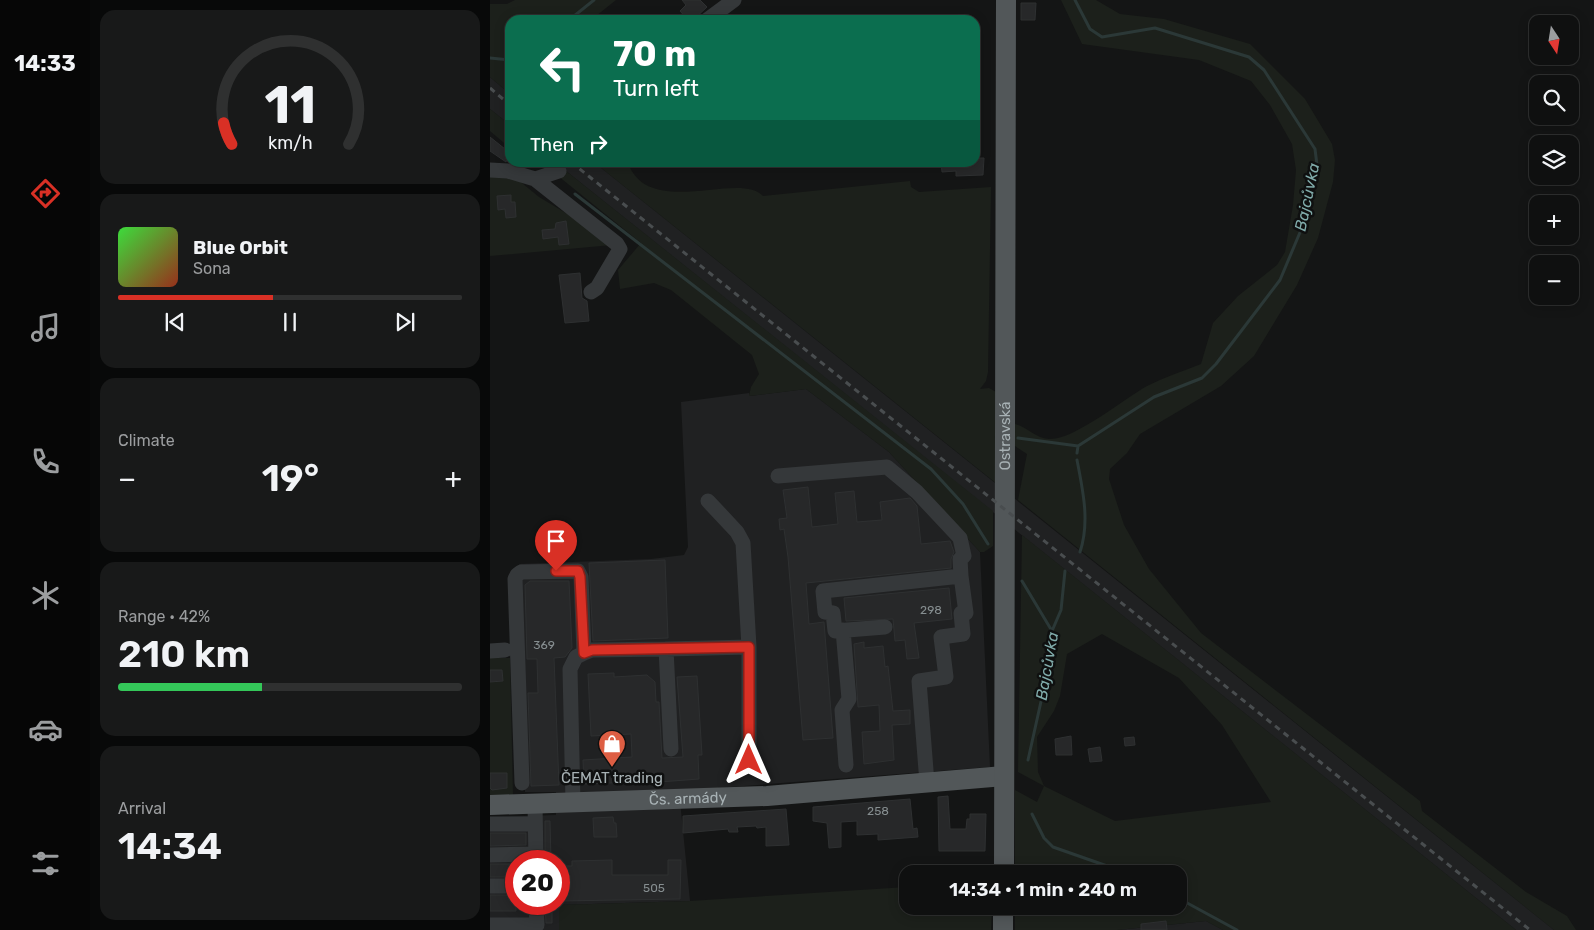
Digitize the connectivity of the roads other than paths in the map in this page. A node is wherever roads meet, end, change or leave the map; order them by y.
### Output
1 (734, 0) edge
2 (1006, 0) edge
3 (714, 15) edge
4 (490, 170) edge
5 (558, 171) dead end
6 (535, 179) junction
7 (591, 292) dead end
8 (778, 476) dead end
9 (708, 501) dead end
10 (961, 576) junction
11 (885, 627) dead end
12 (843, 630) junction
13 (749, 647) junction
14 (666, 648) junction
15 (584, 653) junction
16 (671, 749) dead end
17 (749, 760) dead end
18 (846, 765) dead end
19 (1004, 776) junction
20 (522, 783) dead end
21 (927, 783) junction
22 (573, 803) junction
23 (490, 805) edge
24 (535, 814) junction
25 (490, 824) edge
26 (535, 850) edge
27 (490, 854) edge
28 (505, 855) edge
29 (1004, 865) edge
30 (490, 886) edge
31 (505, 886) edge
32 (537, 915) edge
33 (1003, 915) edge
34 (490, 925) edge
35 (1003, 930) edge

1 - 3 street
2 - 19 main road, Ostravská
4 - 6 street
5 - 6 street
6 - 7 street
8 - 10 street
9 - 13 street
10 - 12 street
10 - 21 street
11 - 12 street
12 - 18 street
13 - 14 street
13 - 17 street
14 - 15 street
14 - 16 street
15 - 20 street
15 - 22 street
19 - 21 main road, Čs. armády
19 - 29 main road, Ostravská
21 - 22 main road, Čs. armády
22 - 24 main road, Čs. armády
23 - 24 main road, Čs. armády
24 - 25 street
24 - 26 street
27 - 28 street
30 - 31 street
32 - 34 street
33 - 35 main road

